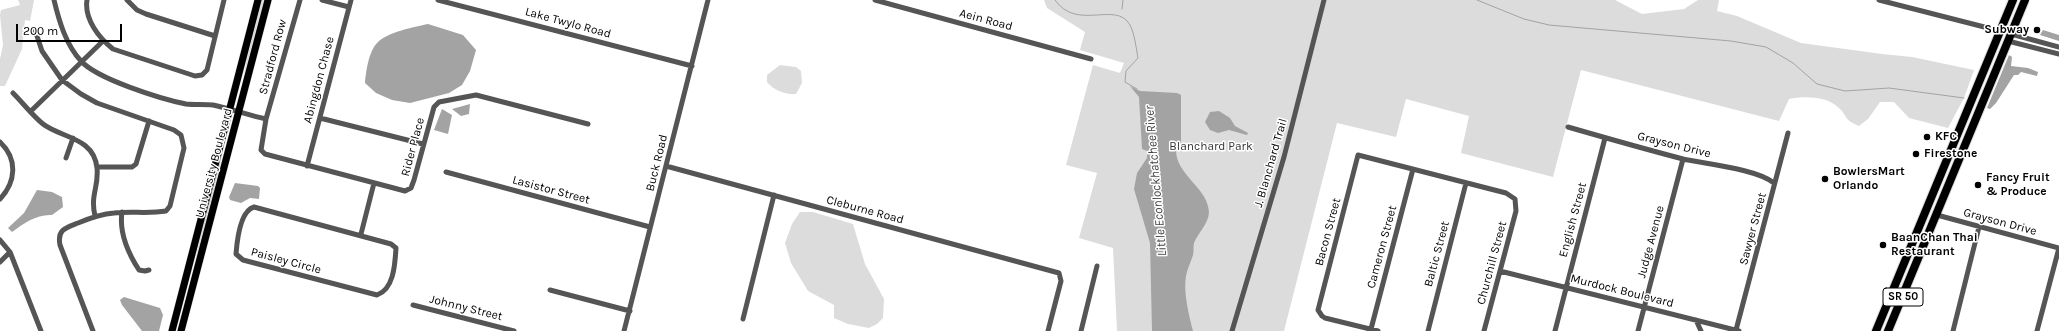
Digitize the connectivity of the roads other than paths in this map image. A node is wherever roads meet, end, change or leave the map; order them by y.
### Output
1 (54, 0) edge
2 (87, 0) edge
3 (127, 0) edge
4 (224, 0) edge
5 (258, 0) edge
6 (268, 0) edge
7 (300, 0) edge
8 (322, 0) edge
9 (351, 0) edge
10 (438, 0) edge
11 (708, 0) edge
12 (875, 0) edge
13 (1324, 0) edge
14 (1879, 0) edge
15 (2012, 0) edge
16 (2025, 0) edge
17 (349, 7) junction
18 (33, 31) dead end
19 (2000, 31) junction
20 (215, 36) junction
21 (2009, 37) junction
22 (103, 41) junction
23 (2059, 47) edge
24 (2059, 54) edge
25 (1091, 60) dead end
26 (82, 61) junction
27 (692, 66) junction
28 (62, 80) junction
29 (13, 93) dead end
30 (1970, 102) junction
31 (230, 110) junction
32 (31, 111) junction
33 (238, 112) junction
34 (320, 118) junction
35 (266, 119) junction
36 (150, 121) junction
37 (1975, 122) junction
38 (588, 124) dead end
39 (1568, 127) dead end
40 (1788, 133) dead end
41 (73, 138) junction
42 (1605, 138) junction
43 (0, 142) edge
44 (423, 144) junction
45 (66, 158) dead end
46 (1683, 159) junction
47 (307, 166) junction
48 (666, 166) junction
49 (97, 167) junction
50 (1413, 169) junction
51 (446, 172) dead end
52 (374, 183) junction
53 (1466, 183) junction
54 (1774, 183) junction
55 (1932, 194) junction
56 (774, 195) junction
57 (0, 199) edge
58 (1926, 210) junction
59 (122, 212) junction
60 (1936, 215) junction
61 (95, 216) junction
62 (650, 227) junction
63 (1979, 227) junction
64 (1931, 228) junction
65 (361, 234) junction
66 (0, 240) edge
67 (194, 248) junction
68 (2059, 248) edge
69 (10, 252) junction
70 (0, 262) edge
71 (1097, 266) dead end
72 (149, 270) dead end
73 (1500, 271) junction
74 (1566, 288) junction
75 (550, 290) dead end
76 (191, 295) junction
77 (413, 305) dead end
78 (1645, 307) junction
79 (630, 311) junction
80 (743, 319) dead end
81 (1696, 320) junction
82 (1371, 329) junction
83 (41, 331) edge
84 (93, 331) edge
85 (172, 331) edge
86 (181, 331) edge
87 (514, 331) edge
88 (624, 331) edge
89 (1048, 331) edge
90 (1081, 331) edge
91 (1232, 331) edge
92 (1378, 331) edge
93 (1428, 331) edge
94 (1484, 331) edge
95 (1555, 331) edge
96 (1638, 331) edge
97 (1701, 331) edge
98 (1738, 331) edge
99 (1876, 331) edge
100 (1888, 331) edge
101 (1953, 331) edge
102 (2037, 331) edge

1 - 26 street
2 - 22 street
3 - 20 street
4 - 20 street
5 - 31 main road, University Boulevard
6 - 33 main road, University Boulevard
7 - 35 street, Stradford Row
8 - 17 street
9 - 17 street, Abingdon Chase
10 - 27 street, Lake Twylo Road
11 - 27 street, Buck Road
12 - 25 street, Aein Road
13 - 91 street, J. Blanchard Trail
14 - 19 street
15 - 19 highway, SR 50
16 - 21 highway, SR 50
17 - 34 street, Abingdon Chase
18 - 28 street
19 - 30 highway, SR 50
20 - 22 street
21 - 23 street
21 - 24 street
21 - 37 highway, SR 50
22 - 26 street
26 - 28 street
26 - 31 street
27 - 48 street, Buck Road
28 - 32 street
28 - 36 street
29 - 32 street
30 - 37 highway
30 - 55 highway, SR 50
31 - 33 street
31 - 67 main road, University Boulevard
32 - 41 street
33 - 35 street
33 - 76 main road, University Boulevard
34 - 44 street
34 - 47 street, Abingdon Chase
35 - 47 street, Rider Place
36 - 49 street
36 - 59 street
37 - 60 highway, SR 50
38 - 44 street, Rider Place
39 - 42 street, Grayson Drive
40 - 54 street, Sawyer Street
41 - 45 street
41 - 49 street
42 - 46 street, Grayson Drive
42 - 74 street, English Street
43 - 57 street
44 - 52 street, Rider Place
46 - 54 street, Grayson Drive
46 - 78 street, Judge Avenue
47 - 52 street, Rider Place
48 - 56 street, Cleburne Road
48 - 62 street, Buck Road
49 - 61 street
50 - 53 street
50 - 82 street, Cameron Street
50 - 82 street, Bacon Street
51 - 62 street, Lasistor Street
52 - 65 street
53 - 73 street, Churchill Street
53 - 93 street, Baltic Street
54 - 98 street, Sawyer Street
55 - 58 highway, SR 50
55 - 60 highway
56 - 80 street
56 - 89 street, Cleburne Road
58 - 64 highway
58 - 99 highway, SR 50
59 - 61 street
59 - 72 street
60 - 63 street, Grayson Drive
60 - 64 highway, SR 50
61 - 84 street
62 - 79 street, Buck Road
63 - 68 street, Grayson Drive
63 - 101 street
64 - 100 highway, SR 50
65 - 65 street, Paisley Circle
66 - 69 street
67 - 76 main road
67 - 85 main road, University Boulevard
68 - 102 street
69 - 70 street
69 - 83 street
71 - 90 street
73 - 74 street, Murdock Boulevard
73 - 94 street, Churchill Street
74 - 78 street, Murdock Boulevard
74 - 95 street, English Street
75 - 79 street
76 - 86 main road, University Boulevard
77 - 87 street, Johnny Street
78 - 81 street, Murdock Boulevard
78 - 96 street, Judge Avenue
79 - 88 street, Buck Road
81 - 97 street
81 - 98 street, Murdock Boulevard
82 - 92 street

